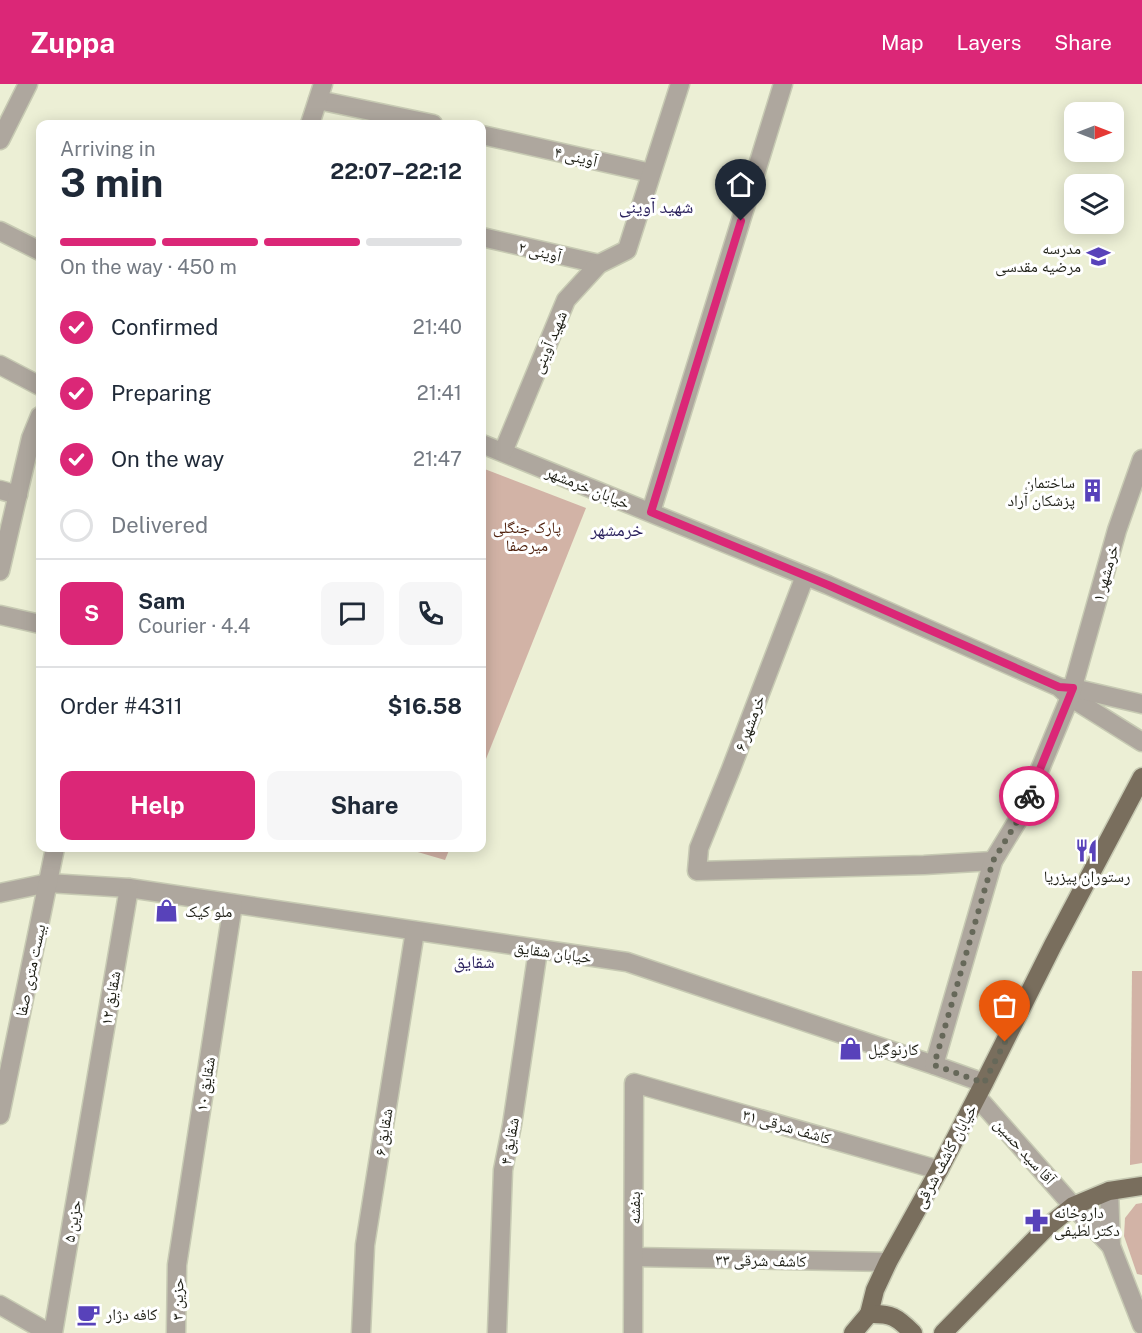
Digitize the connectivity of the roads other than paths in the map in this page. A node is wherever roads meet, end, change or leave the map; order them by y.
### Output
1 (28, 84) edge
2 (680, 84) edge
3 (783, 84) edge
4 (321, 92) edge
5 (311, 120) edge
6 (419, 120) edge
7 (486, 136) edge
8 (0, 140) edge
9 (651, 173) junction
10 (0, 231) edge
11 (486, 238) edge
12 (36, 249) edge
13 (599, 264) junction
14 (0, 365) edge
15 (36, 384) edge
16 (36, 426) edge
17 (486, 446) edge
18 (503, 452) junction
19 (1142, 459) edge
20 (0, 490) edge
21 (18, 495) junction
22 (651, 512) junction
23 (0, 571) edge
24 (805, 576) junction
25 (0, 615) edge
26 (36, 623) edge
27 (1067, 691) junction
28 (1142, 704) edge
29 (1142, 742) edge
30 (1142, 777) edge
31 (54, 852) edge
32 (993, 861) junction
33 (48, 883) junction
34 (129, 888) junction
35 (0, 893) edge
36 (233, 904) junction
37 (415, 931) junction
38 (538, 950) junction
39 (934, 1065) junction
40 (634, 1083) joint
41 (980, 1090) junction
42 (91, 1108) joint
43 (0, 1115) edge
44 (939, 1170) junction
45 (1142, 1186) edge
46 (1109, 1191) junction
47 (1073, 1206) junction
48 (1111, 1246) junction
49 (634, 1257) junction
50 (888, 1262) junction
51 (177, 1265) joint
52 (0, 1305) edge
53 (869, 1314) junction
54 (0, 1317) edge
55 (1142, 1325) edge
56 (959, 1327) edge
57 (29, 1333) edge
58 (51, 1333) edge
59 (176, 1333) edge
60 (361, 1333) edge
61 (497, 1333) edge
62 (633, 1333) edge
63 (853, 1333) edge
64 (913, 1333) edge
65 (943, 1333) edge

1 - 8 street
2 - 9 street, شهید آوینی
3 - 22 street
4 - 5 street
4 - 6 street
7 - 9 street, آوینی ۴
9 - 13 street, شهید آوینی
10 - 12 street
11 - 13 street, آوینی ۲
13 - 18 street, شهید آوینی
14 - 15 street
16 - 21 street
17 - 18 street, خیابان خرمشهر
18 - 22 street, خیابان خرمشهر
19 - 27 street, خرمشهر ۱
20 - 21 street
21 - 23 street
22 - 24 street, خیابان خرمشهر
24 - 27 street, خیابان خرمشهر
24 - 32 street, خرمشهر ۶
25 - 26 street
27 - 28 street
27 - 29 street
27 - 32 street, خرمشهر ۱
30 - 41 main road, خیابان کاشف شرقی
31 - 33 street, بیست متری صفا
32 - 39 street, خرمشهر ۱
33 - 34 street, خیابان شقایق
33 - 35 street, خیابان شقایق
33 - 43 street, بیست متری صفا
34 - 36 street, خیابان شقایق
34 - 42 street, شقایق ۱۲
36 - 37 street, خیابان شقایق
36 - 51 street, شقایق ۱۰
37 - 38 street, خیابان شقایق
37 - 60 street, شقایق ۶
38 - 39 street, خیابان شقایق
38 - 61 street, شقایق ۴
39 - 41 street, خیابان شقایق
40 - 44 street, کاشف شرقی ۳۱
40 - 49 street, بنفشه
41 - 44 main road, خیابان کاشف شرقی
41 - 47 street, آقا سید حسین
42 - 58 street, حزین ۵
44 - 50 main road, خیابان کاشف شرقی
45 - 46 main road
46 - 47 main road
46 - 48 street
47 - 48 street, آقا سید حسین
47 - 56 main road
48 - 55 street
49 - 50 street, کاشف شرقی ۳۳
49 - 62 street, بنفشه
50 - 53 main road, خیابان کاشف شرقی
51 - 59 street, حزین ۳
52 - 58 street
53 - 63 main road
53 - 64 main road
54 - 57 street
56 - 65 main road

